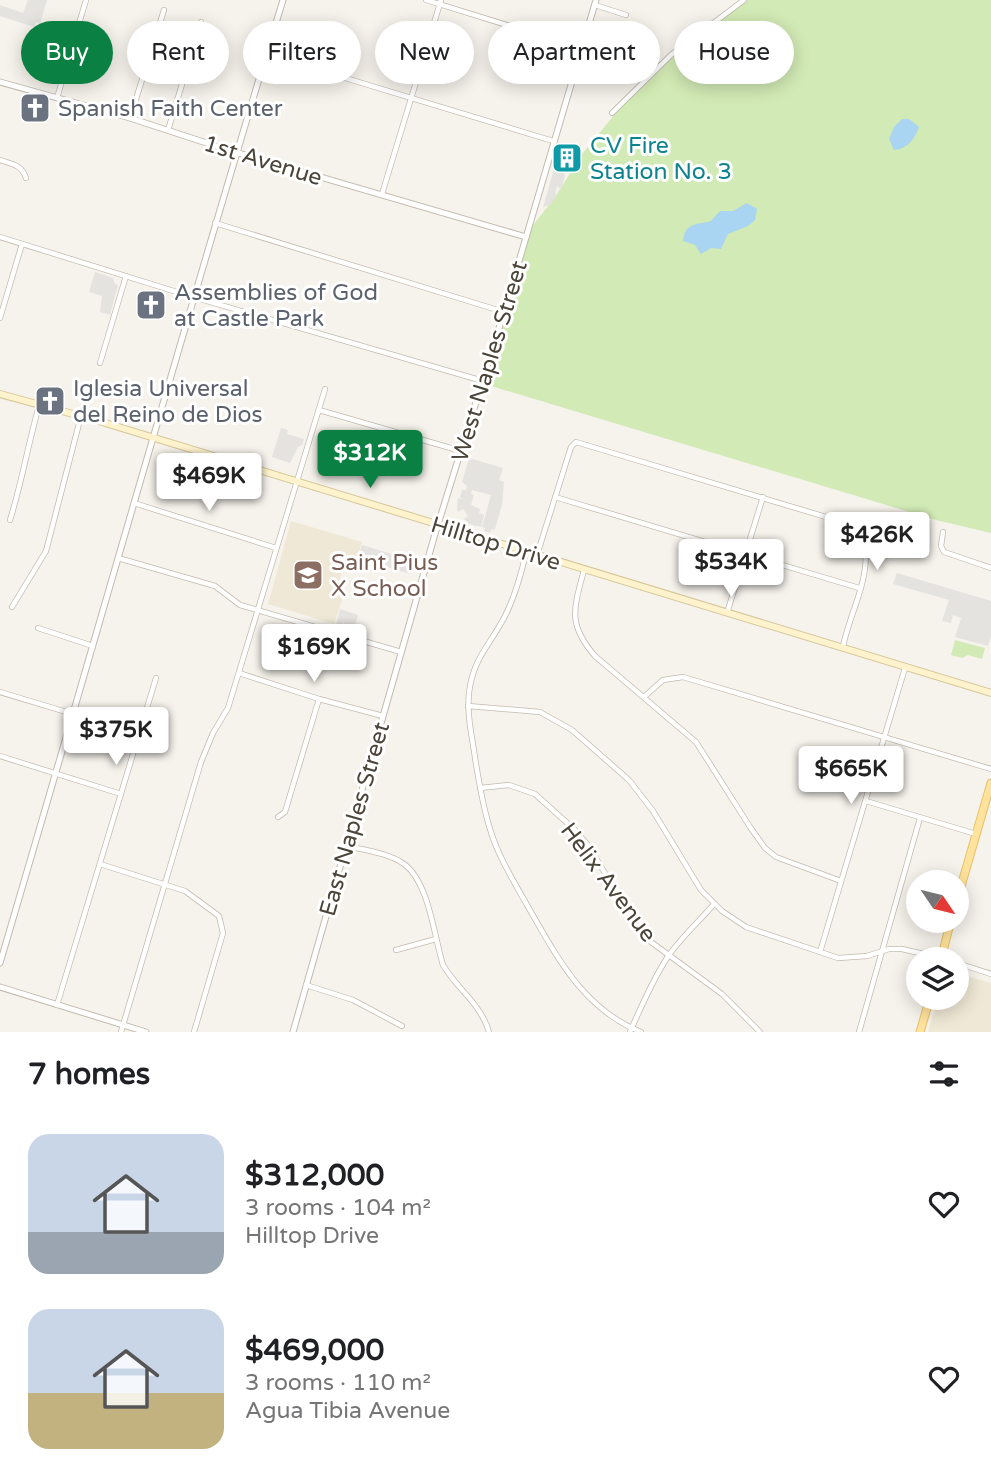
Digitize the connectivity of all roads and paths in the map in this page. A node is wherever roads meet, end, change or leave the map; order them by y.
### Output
1 (86, 0) edge
2 (283, 0) edge
3 (426, 0) edge
4 (744, 0) edge
5 (440, 2) edge
6 (595, 3) edge
7 (164, 10) dead end
8 (626, 15) dead end
9 (276, 21) edge
10 (499, 21) edge
11 (590, 21) edge
12 (0, 82) edge
13 (361, 83) edge
14 (182, 84) edge
15 (257, 84) edge
16 (571, 84) edge
17 (57, 98) junction
18 (411, 99) junction
19 (612, 113) dead end
20 (130, 118) junction
21 (168, 131) junction
22 (554, 141) junction
23 (236, 152) junction
24 (0, 160) edge
25 (26, 178) dead end
26 (382, 194) junction
27 (215, 223) junction
28 (0, 237) edge
29 (526, 237) junction
30 (22, 244) junction
31 (126, 276) junction
32 (193, 297) junction
33 (504, 312) junction
34 (0, 318) edge
35 (100, 363) dead end
36 (483, 381) junction
37 (325, 389) dead end
38 (0, 394) edge
39 (39, 406) junction
40 (319, 410) junction
41 (81, 416) junction
42 (152, 439) junction
43 (462, 451) junction
44 (296, 481) junction
45 (555, 497) junction
46 (763, 497) junction
47 (134, 503) junction
48 (10, 520) dead end
49 (439, 526) junction
50 (943, 532) dead end
51 (276, 548) junction
52 (526, 552) junction
53 (745, 553) junction
54 (537, 555) junction
55 (118, 558) junction
56 (991, 568) edge
57 (584, 570) junction
58 (859, 588) junction
59 (12, 607) dead end
60 (258, 608) junction
61 (727, 612) junction
62 (38, 628) dead end
63 (94, 646) junction
64 (843, 647) junction
65 (401, 652) junction
66 (905, 668) junction
67 (239, 673) junction
68 (156, 678) dead end
69 (0, 692) edge
70 (991, 693) edge
71 (644, 697) junction
72 (319, 699) junction
73 (468, 706) junction
74 (73, 714) junction
75 (383, 716) junction
76 (883, 738) junction
77 (0, 756) edge
78 (991, 769) edge
79 (56, 774) junction
80 (991, 783) edge
81 (480, 788) junction
82 (121, 794) junction
83 (866, 801) junction
84 (278, 817) dead end
85 (920, 818) junction
86 (976, 834) junction
87 (347, 846) junction
88 (100, 864) junction
89 (966, 870) edge
90 (841, 881) junction
91 (166, 885) junction
92 (714, 904) junction
93 (436, 939) junction
94 (397, 950) dead end
95 (906, 950) edge
96 (880, 951) junction
97 (820, 952) junction
98 (669, 955) junction
99 (0, 963) edge
100 (969, 967) edge
101 (991, 974) edge
102 (306, 985) junction
103 (0, 988) edge
104 (57, 1006) junction
105 (926, 1010) edge
106 (123, 1025) junction
107 (402, 1026) dead end
108 (631, 1030) edge
109 (121, 1032) edge
110 (146, 1032) edge
111 (194, 1032) edge
112 (293, 1032) edge
113 (489, 1032) edge
114 (641, 1032) edge
115 (760, 1032) edge
116 (859, 1032) edge
117 (920, 1032) edge

1 - 17 street
2 - 9 street
3 - 5 street
4 - 19 street
5 - 10 street
5 - 18 street
6 - 8 street
6 - 11 street, West Naples Street
7 - 20 street
12 - 17 street, 1st Avenue
13 - 18 street
14 - 21 street
15 - 23 street
16 - 22 street, West Naples Street
17 - 20 street, 1st Avenue
18 - 22 street
18 - 26 street
20 - 21 street, 1st Avenue
21 - 23 street, 1st Avenue
22 - 29 street, West Naples Street
23 - 26 street, 1st Avenue
23 - 27 street
24 - 25 street
26 - 29 street, 1st Avenue
27 - 32 street
27 - 33 street
28 - 30 street
29 - 33 street, West Naples Street
30 - 31 street
30 - 34 street
31 - 32 street
31 - 35 street
32 - 36 street
32 - 42 street
33 - 36 street, West Naples Street
36 - 43 street, West Naples Street
37 - 40 street
38 - 39 main road, Hilltop Drive
39 - 41 main road, Hilltop Drive
39 - 48 street
40 - 43 street
40 - 44 street
41 - 42 main road, Hilltop Drive
41 - 59 street
42 - 44 main road, Hilltop Drive
42 - 47 street
43 - 49 street, West Naples Street
44 - 49 main road, Hilltop Drive
44 - 51 street
45 - 46 street
45 - 53 street
45 - 54 street
46 - 53 street
46 - 58 street
47 - 51 street
47 - 55 street
49 - 52 main road, Hilltop Drive
49 - 65 street, East Naples Street
50 - 56 street
51 - 60 street
52 - 54 main road, Hilltop Drive
52 - 73 street
53 - 58 street
53 - 61 street
54 - 57 main road, Hilltop Drive
55 - 60 street
55 - 63 street
57 - 61 main road, Hilltop Drive
57 - 71 street
58 - 64 street
60 - 65 street
60 - 67 street
61 - 64 main road, Hilltop Drive
62 - 63 street
63 - 74 street
64 - 66 main road, Hilltop Drive
65 - 75 street, East Naples Street
66 - 70 main road, Hilltop Drive
66 - 76 street
67 - 72 street
67 - 91 street
68 - 82 street
69 - 74 street
71 - 76 street
71 - 90 street
72 - 75 street
72 - 84 street
73 - 81 street
73 - 92 street
74 - 79 street
75 - 87 street, East Naples Street
76 - 78 street
76 - 83 street
77 - 79 street
79 - 82 street
79 - 99 street
80 - 86 main road
81 - 98 street, Helix Avenue
81 - 108 street
82 - 88 street
83 - 85 street
83 - 90 street
85 - 86 street
85 - 96 street
86 - 89 main road
87 - 93 street
87 - 102 street, East Naples Street
88 - 91 street
88 - 104 street
90 - 97 street
91 - 106 street
91 - 111 street
92 - 97 street
92 - 98 street
93 - 94 street
93 - 113 street
95 - 96 street
96 - 97 street
96 - 116 street
98 - 108 street
98 - 115 street, Helix Avenue
100 - 101 street
102 - 107 street
102 - 112 street, East Naples Street
103 - 104 street
104 - 106 street
105 - 117 main road
106 - 109 street
106 - 110 street
108 - 114 street

